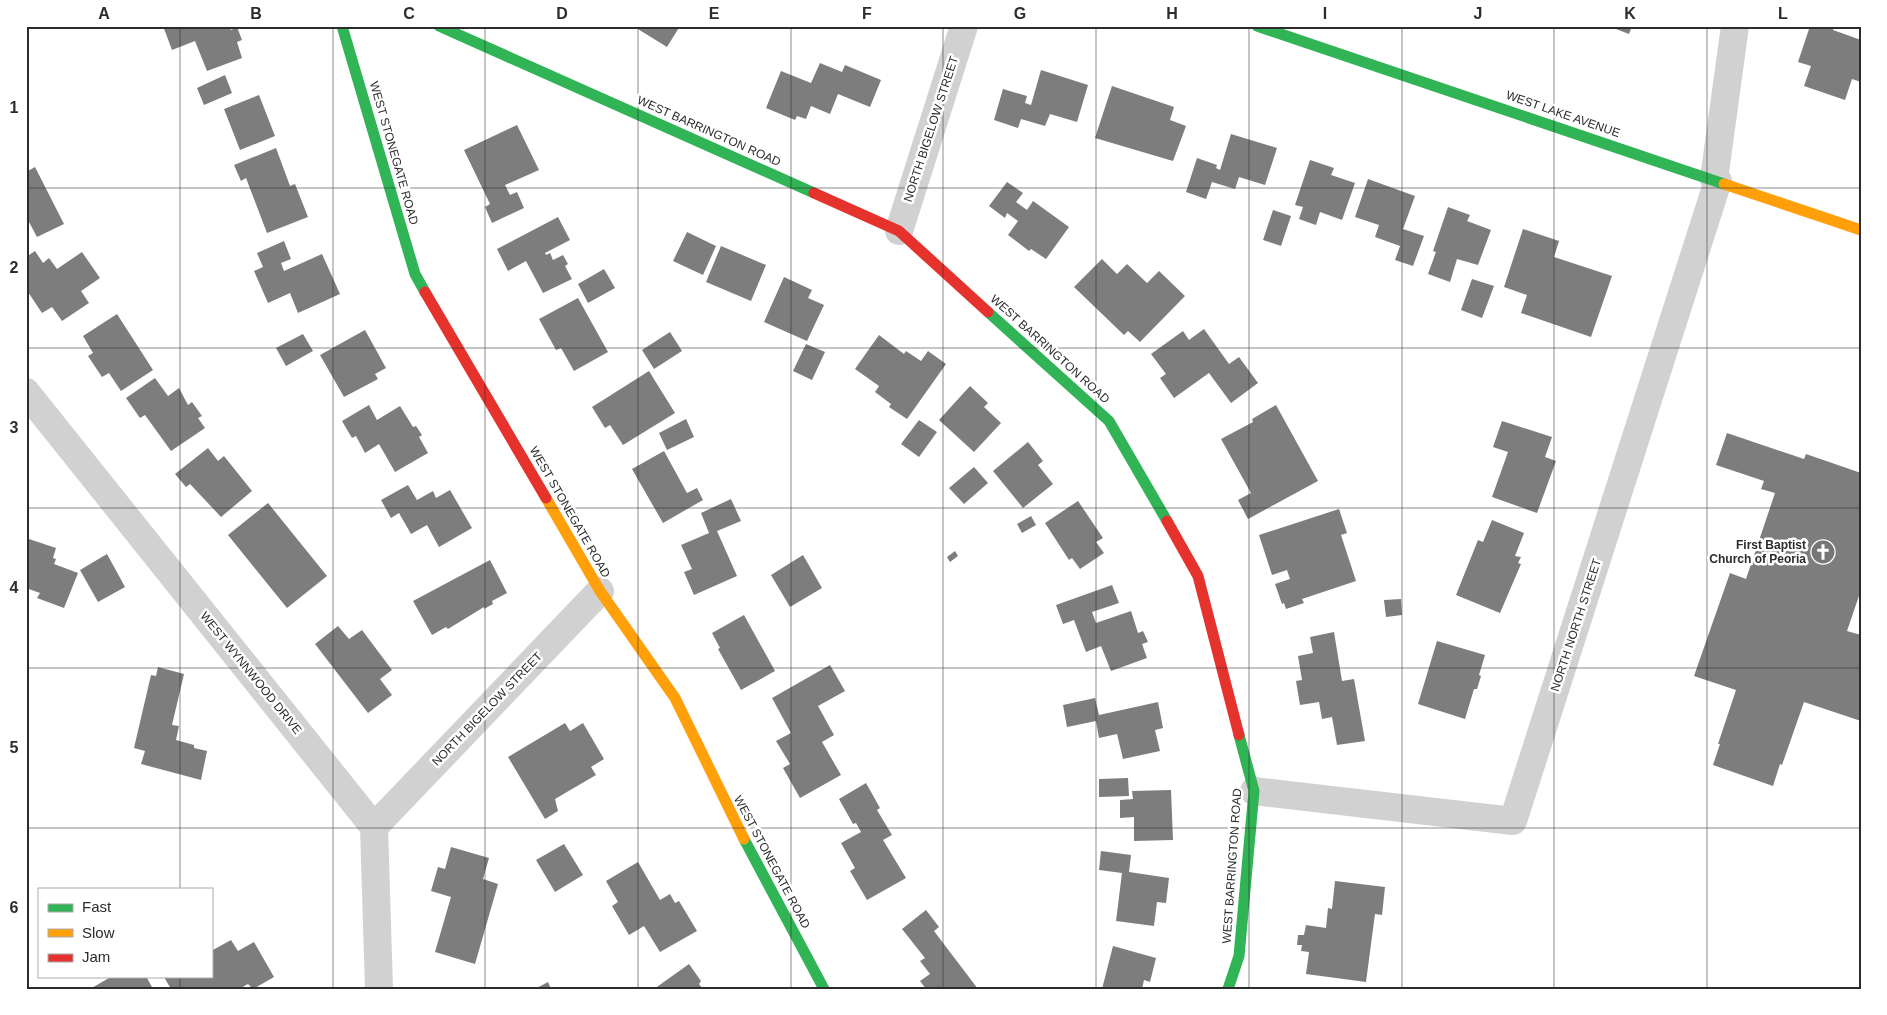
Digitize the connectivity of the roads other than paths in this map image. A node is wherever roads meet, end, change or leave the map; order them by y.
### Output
1 (342, 26) edge
2 (439, 26) edge
3 (964, 26) edge
4 (1257, 26) edge
5 (1735, 26) edge
6 (1716, 180) junction
7 (1861, 230) edge
8 (899, 231) junction
9 (26, 392) edge
10 (600, 591) junction
11 (1254, 791) junction
12 (374, 827) junction
13 (379, 989) edge
14 (824, 989) edge
15 (1228, 989) edge

1 - 10 street, WEST STONEGATE ROAD
2 - 8 street, WEST BARRINGTON ROAD
3 - 8 street, NORTH BIGELOW STREET
4 - 6 street, WEST LAKE AVENUE
5 - 6 street
6 - 7 street, WEST LAKE AVENUE
6 - 11 street, NORTH NORTH STREET
8 - 11 street, WEST BARRINGTON ROAD
9 - 12 street, WEST WYNNWOOD DRIVE
10 - 12 street, NORTH BIGELOW STREET
10 - 14 street, WEST STONEGATE ROAD
11 - 15 street, WEST BARRINGTON ROAD
12 - 13 street

